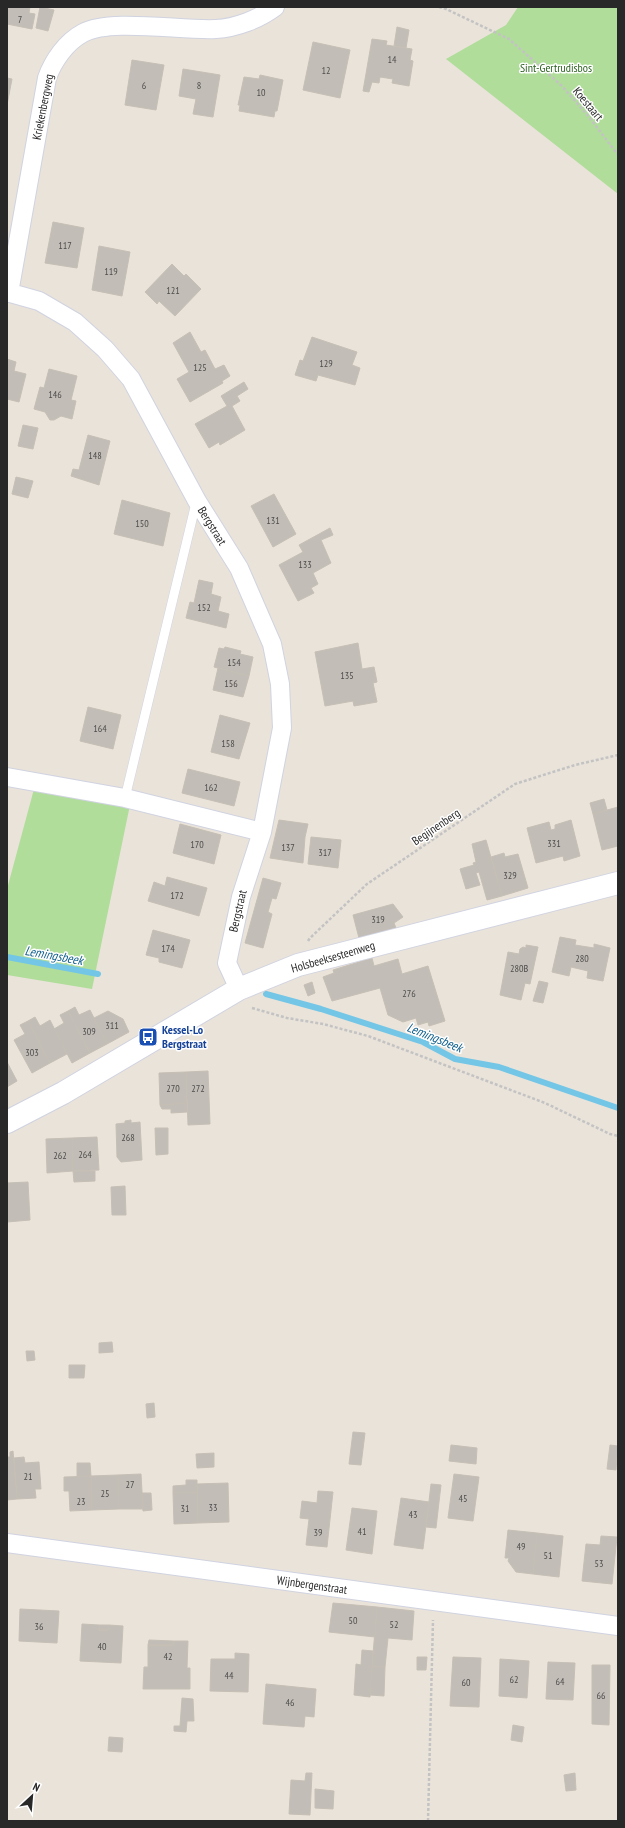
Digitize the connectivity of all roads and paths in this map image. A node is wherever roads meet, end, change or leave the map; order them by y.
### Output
1 (275, 7) edge
2 (439, 7) edge
3 (618, 155) edge
4 (8, 292) edge
5 (197, 501) junction
6 (618, 755) edge
7 (7, 777) edge
8 (125, 798) junction
9 (262, 832) junction
10 (618, 883) edge
11 (298, 965) junction
12 (239, 990) junction
13 (7, 1122) edge
14 (618, 1136) edge
15 (7, 1543) edge
16 (434, 1601) junction
17 (618, 1626) edge
18 (428, 1821) edge

1 - 4 street, Kriekenbergweg
2 - 3 path, Koestaart
4 - 5 street, Bergstraat
5 - 8 lane
5 - 9 street, Bergstraat
6 - 11 path, Begijnenberg
7 - 8 street
8 - 9 street
9 - 12 street, Bergstraat
10 - 11 street, Holsbeeksesteenweg
11 - 12 street, Holsbeeksesteenweg
12 - 13 street, Holsbeeksesteenweg
12 - 14 path
15 - 16 street, Wijnbergenstraat
16 - 17 street, Wijnbergenstraat
16 - 18 path

